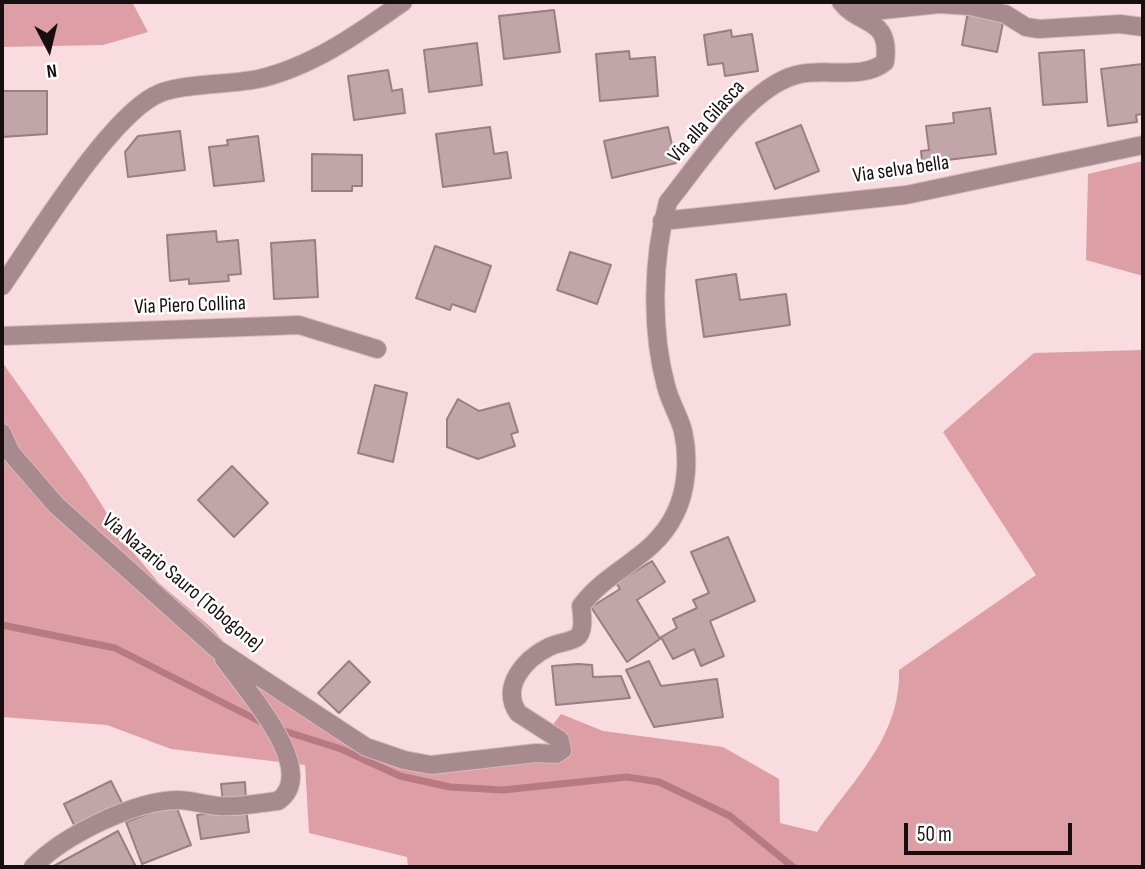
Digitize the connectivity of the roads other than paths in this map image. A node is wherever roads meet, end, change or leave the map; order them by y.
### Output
1 (403, 2) edge
2 (848, 7) edge
3 (1143, 27) edge
4 (1143, 145) edge
5 (662, 221) junction
6 (2, 286) edge
7 (2, 336) edge
8 (377, 349) dead end
9 (2, 433) edge
10 (217, 649) junction
11 (562, 750) joint
12 (33, 867) edge

1 - 6 street
2 - 3 street
2 - 5 street, Via alla Gilasca
4 - 5 street, Via selva bella
5 - 11 street, Via alla Gilasca
7 - 8 street, Via Piero Collina
9 - 10 street, Via Nazario Sauro (Tobogone)
10 - 11 street, Via Nazario Sauro (Tobogone)
10 - 12 street

